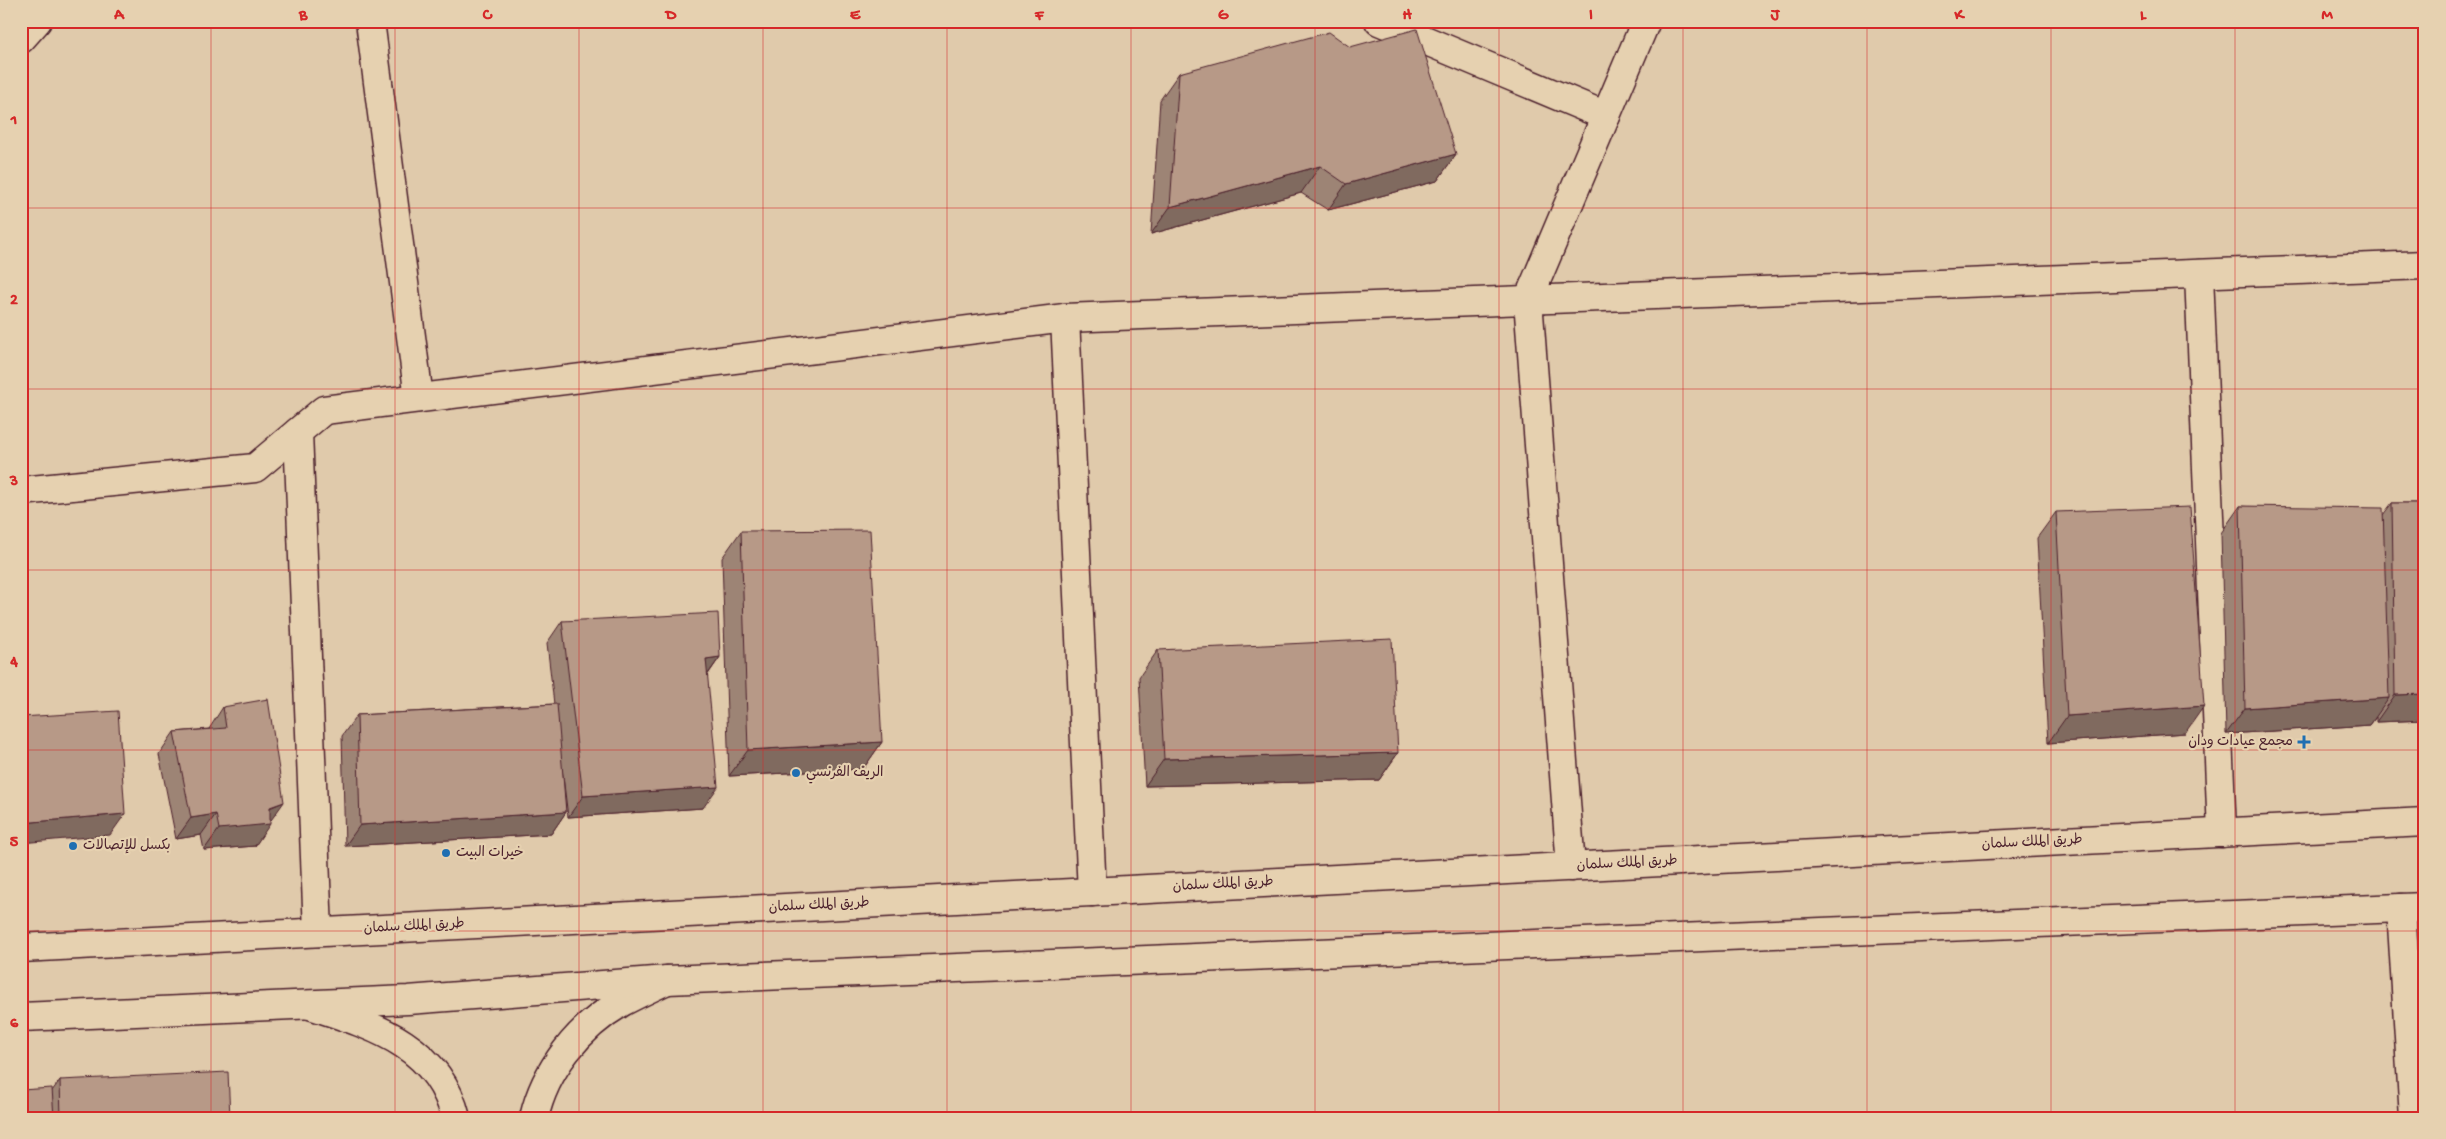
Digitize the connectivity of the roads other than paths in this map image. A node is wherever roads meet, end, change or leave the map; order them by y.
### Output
1 (37, 21) edge
2 (370, 21) edge
3 (1379, 21) edge
4 (1646, 21) edge
5 (21, 39) edge
6 (1606, 116) junction
7 (2425, 265) edge
8 (2199, 274) junction
9 (1528, 300) junction
10 (1066, 318) junction
11 (419, 398) junction
12 (298, 432) junction
13 (21, 491) edge
14 (2425, 822) edge
15 (2222, 833) junction
16 (1571, 867) junction
17 (1092, 892) junction
18 (2413, 908) edge
19 (318, 932) junction
20 (21, 948) edge
21 (667, 980) junction
22 (308, 1004) junction
23 (21, 1017) edge
24 (2417, 1047) edge
25 (456, 1118) edge
26 (534, 1118) edge
27 (2414, 1118) edge

1 - 5 street
2 - 11 street
3 - 6 street
4 - 6 street
6 - 9 street
7 - 8 street
8 - 9 street
8 - 15 street
9 - 10 street
9 - 16 street
10 - 11 street
10 - 17 street
11 - 12 street
12 - 13 street
12 - 19 street
14 - 15 street, طريق الملك سلمان
15 - 16 street, طريق الملك سلمان
16 - 17 street, طريق الملك سلمان
17 - 19 street, طريق الملك سلمان
18 - 21 street
18 - 24 street
19 - 20 street, طريق الملك سلمان
21 - 22 street
21 - 26 street
22 - 23 street
22 - 25 street
24 - 27 street

